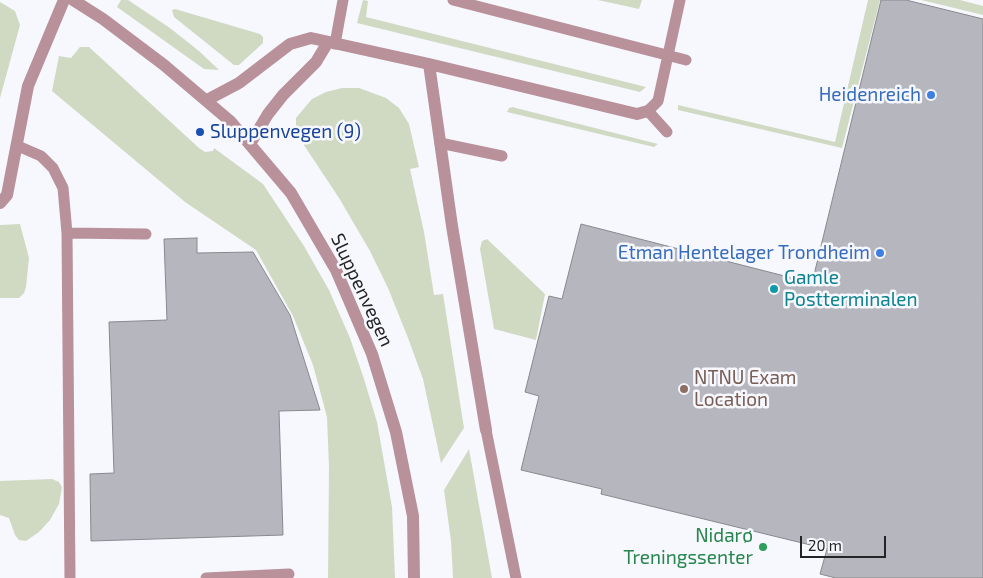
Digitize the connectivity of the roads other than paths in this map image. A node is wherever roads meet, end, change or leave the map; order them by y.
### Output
1 (64, 0) edge
2 (73, 0) edge
3 (343, 0) edge
4 (453, 0) edge
5 (680, 0) edge
6 (332, 43) junction
7 (668, 55) junction
8 (686, 60) dead end
9 (429, 64) junction
10 (207, 100) junction
11 (648, 111) junction
12 (667, 132) dead end
13 (440, 143) junction
14 (250, 144) junction
15 (18, 146) junction
16 (502, 156) dead end
17 (0, 203) edge
18 (67, 233) junction
19 (146, 234) dead end
20 (486, 430) joint
21 (289, 574) dead end
22 (70, 578) edge
23 (206, 578) edge
24 (414, 578) edge
25 (516, 578) edge

1 - 15 street
2 - 10 street, Sluppenvegen
3 - 6 lane
4 - 7 lane
5 - 7 lane
6 - 9 street
6 - 10 street
6 - 14 street
7 - 8 lane
7 - 11 lane
9 - 11 street
9 - 13 street
10 - 14 street, Sluppenvegen
11 - 12 lane
13 - 16 lane
13 - 20 street
14 - 24 street, Sluppenvegen
15 - 17 street
15 - 18 lane
18 - 19 lane
18 - 22 lane
20 - 25 lane
21 - 23 lane

